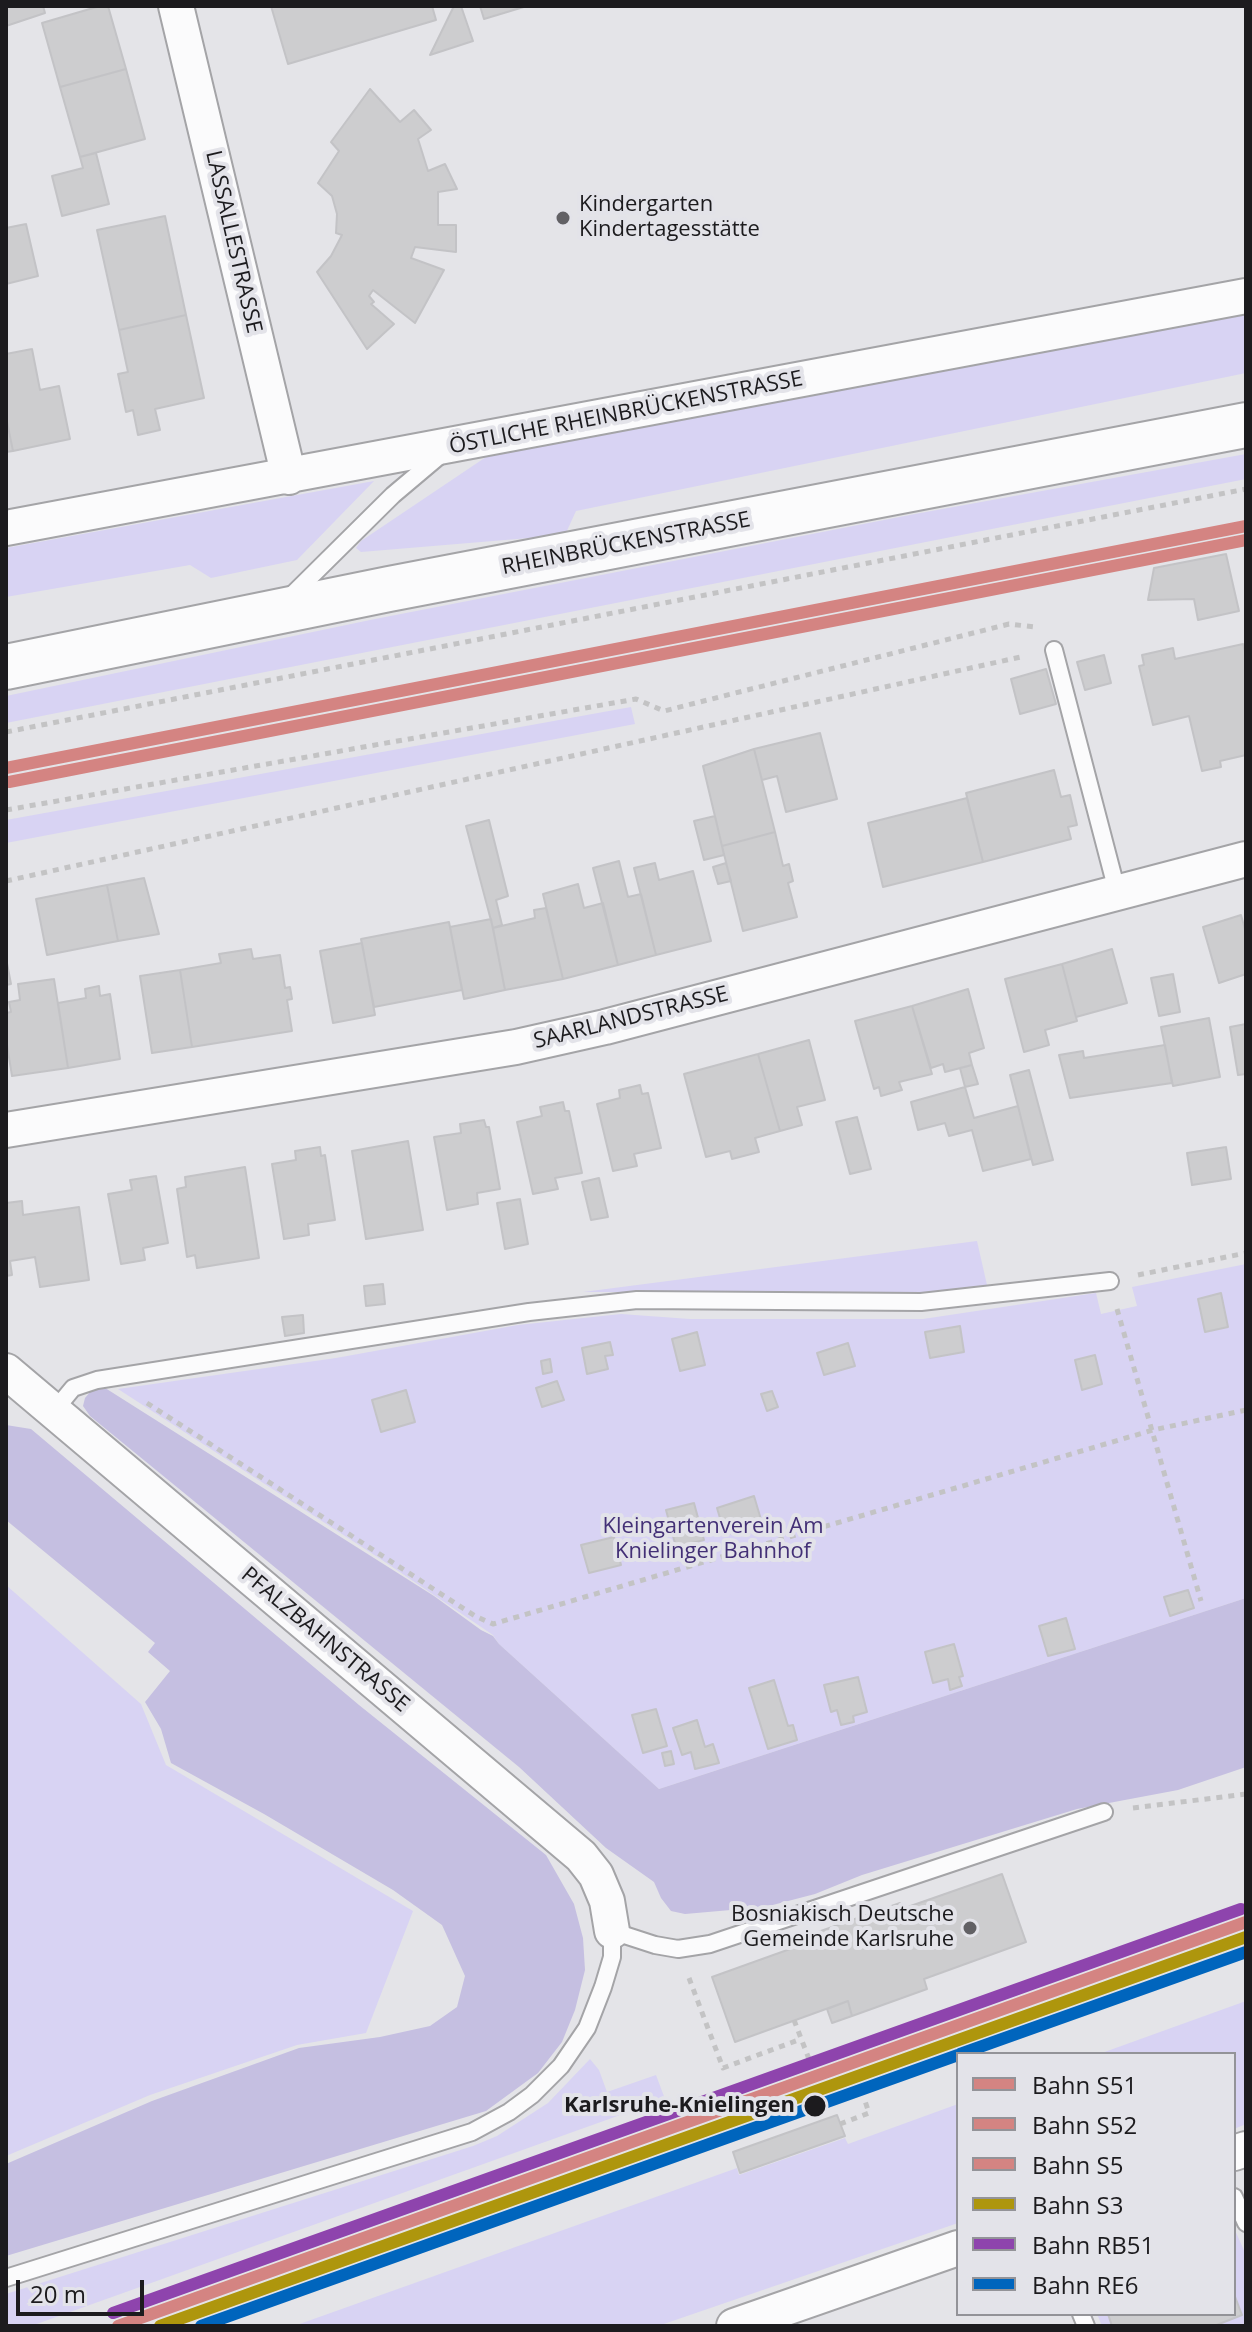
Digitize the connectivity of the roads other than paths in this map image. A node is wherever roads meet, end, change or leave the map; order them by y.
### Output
1 (176, 6) edge
2 (1246, 296) edge
3 (1246, 425) edge
4 (451, 446) junction
5 (289, 477) junction
6 (6, 528) edge
7 (277, 612) junction
8 (1054, 650) road end
9 (6, 667) edge
10 (1246, 859) edge
11 (1117, 891) junction
12 (6, 1130) edge
13 (1110, 1281) road end
14 (6, 1371) edge
15 (54, 1411) junction
16 (1104, 1812) road end
17 (612, 1931) junction
18 (1236, 2201) edge
19 (1246, 2223) edge
20 (956, 2249) edge
21 (6, 2278) edge
22 (734, 2326) edge

1 - 5 street, LASSALLESTRASSE
2 - 4 street, ÖSTLICHE RHEINBRÜCKENSTRASSE
3 - 7 main road, RHEINBRÜCKENSTRASSE
4 - 5 street, ÖSTLICHE RHEINBRÜCKENSTRASSE
4 - 7 lane
5 - 6 street, ÖSTLICHE RHEINBRÜCKENSTRASSE
7 - 9 main road, RHEINBRÜCKENSTRASSE
8 - 11 lane
10 - 11 street, SAARLANDSTRASSE
11 - 12 street, SAARLANDSTRASSE
13 - 15 lane
14 - 15 street, PFALZBAHNSTRASSE
15 - 17 street, PFALZBAHNSTRASSE
16 - 17 lane
17 - 21 lane
18 - 19 lane
20 - 22 street

